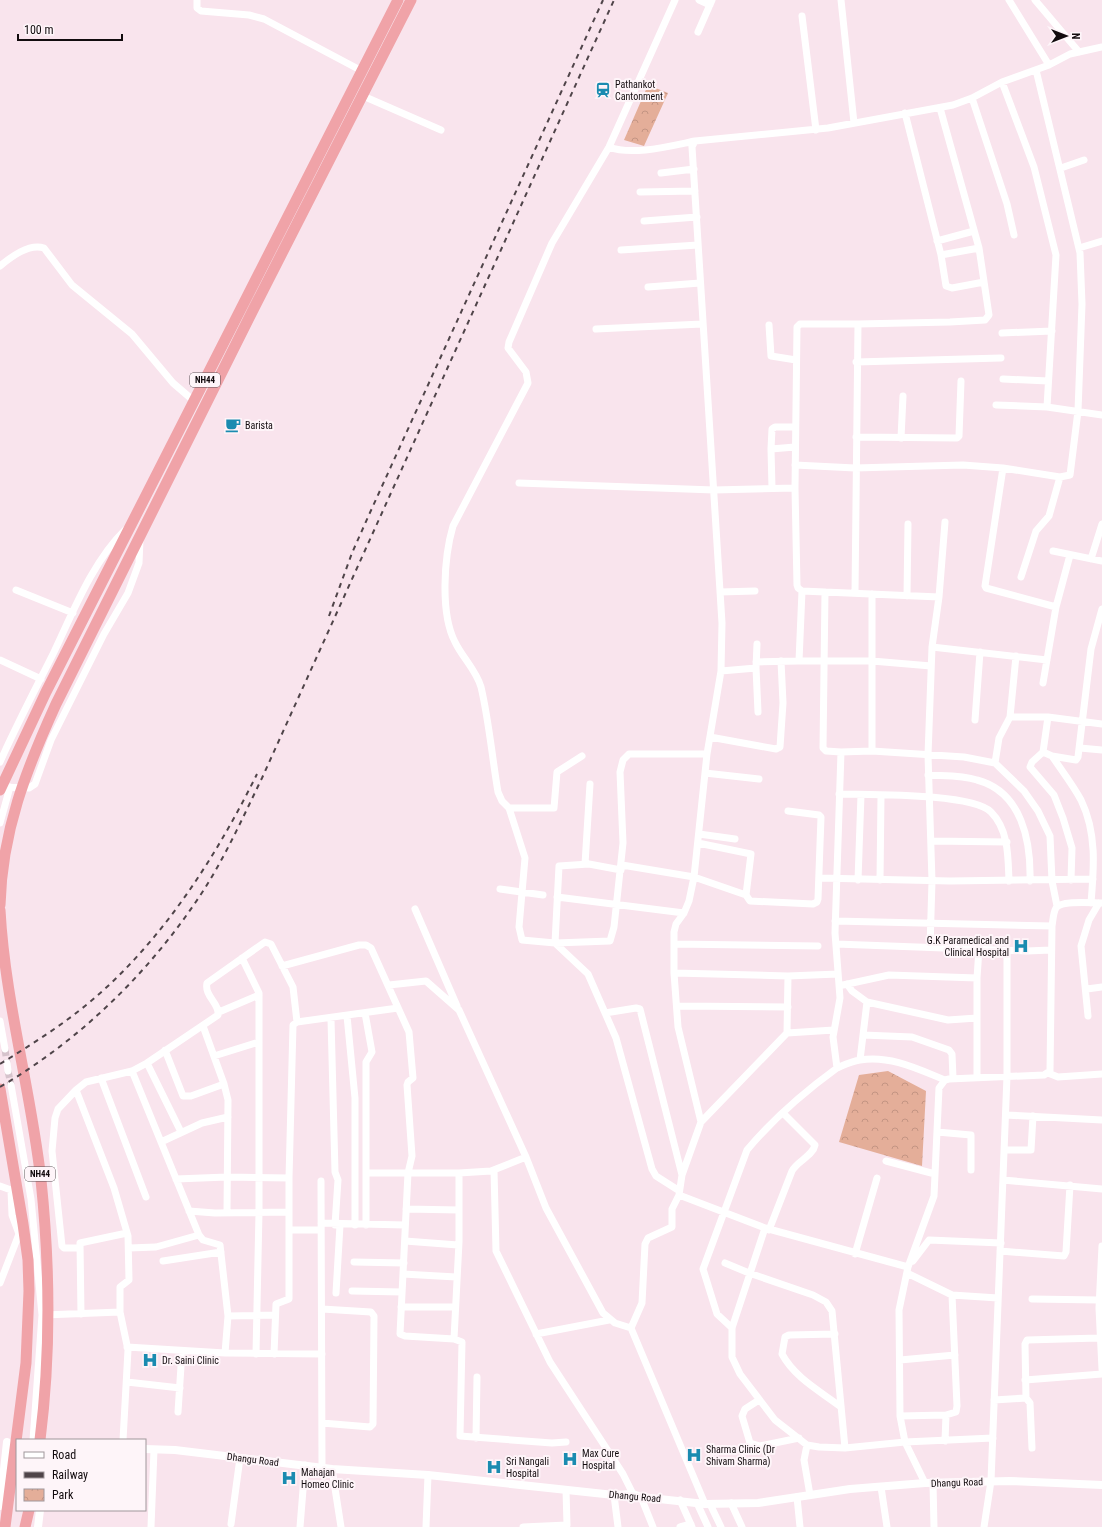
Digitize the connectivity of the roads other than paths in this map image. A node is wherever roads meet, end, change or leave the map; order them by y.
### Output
1 (197, 0) edge
2 (398, 0) edge
3 (411, 0) edge
4 (675, 0) edge
5 (699, 0) edge
6 (841, 0) edge
7 (1009, 0) edge
8 (1034, 0) edge
9 (711, 2) edge
10 (802, 16) dead end
11 (698, 32) dead end
12 (1102, 47) edge
13 (1079, 52) junction
14 (1049, 65) junction
15 (1036, 70) junction
16 (362, 71) junction
17 (1002, 82) junction
18 (363, 96) junction
19 (972, 98) junction
20 (940, 108) junction
21 (905, 113) junction
22 (339, 117) junction
23 (349, 123) junction
24 (854, 123) junction
25 (441, 130) dead end
26 (816, 130) junction
27 (695, 141) junction
28 (609, 147) junction
29 (1084, 160) dead end
30 (1061, 168) junction
31 (694, 169) junction
32 (661, 173) dead end
33 (695, 191) junction
34 (640, 192) dead end
35 (697, 217) junction
36 (644, 221) dead end
37 (974, 230) junction
38 (1014, 235) dead end
39 (937, 241) junction
40 (1102, 241) edge
41 (698, 245) junction
42 (979, 248) junction
43 (1079, 248) junction
44 (621, 250) dead end
45 (941, 255) junction
46 (0, 266) edge
47 (984, 282) junction
48 (700, 283) junction
49 (648, 287) dead end
50 (702, 324) junction
51 (858, 324) junction
52 (769, 325) dead end
53 (596, 329) dead end
54 (1052, 331) junction
55 (1002, 333) dead end
56 (1001, 358) dead end
57 (796, 360) junction
58 (856, 362) junction
59 (1003, 379) dead end
60 (1048, 380) junction
61 (961, 381) dead end
62 (903, 396) dead end
63 (194, 402) junction
64 (996, 404) dead end
65 (1047, 407) junction
66 (1078, 411) junction
67 (1102, 415) edge
68 (795, 427) junction
69 (856, 437) junction
70 (901, 438) junction
71 (795, 447) junction
72 (771, 449) junction
73 (795, 465) junction
74 (855, 468) junction
75 (1003, 468) junction
76 (1060, 477) junction
77 (519, 482) dead end
78 (772, 488) junction
79 (794, 488) junction
80 (714, 490) junction
81 (133, 522) junction
82 (945, 522) dead end
83 (908, 524) dead end
84 (1102, 524) edge
85 (141, 534) junction
86 (1053, 551) dead end
87 (1070, 555) junction
88 (1091, 559) junction
89 (1102, 561) edge
90 (1021, 577) dead end
91 (16, 590) dead end
92 (755, 591) dead end
93 (802, 591) junction
94 (720, 592) junction
95 (825, 592) junction
96 (855, 593) junction
97 (872, 594) junction
98 (906, 596) junction
99 (939, 597) junction
100 (1056, 607) junction
101 (1102, 609) edge
102 (73, 613) junction
103 (1100, 625) edge
104 (757, 644) dead end
105 (932, 647) junction
106 (980, 652) junction
107 (1016, 656) junction
108 (0, 660) edge
109 (1047, 660) junction
110 (781, 661) junction
111 (799, 661) junction
112 (823, 661) junction
113 (872, 661) junction
114 (756, 665) junction
115 (931, 666) junction
116 (721, 671) junction
117 (41, 679) junction
118 (1043, 683) dead end
119 (758, 712) dead end
120 (1010, 717) junction
121 (1048, 717) junction
122 (975, 720) dead end
123 (1084, 720) junction
124 (1102, 724) edge
125 (710, 737) junction
126 (1080, 748) junction
127 (1102, 750) edge
128 (840, 752) junction
129 (872, 752) junction
130 (1042, 752) junction
131 (707, 754) junction
132 (928, 755) junction
133 (582, 756) dead end
134 (1052, 756) junction
135 (0, 762) edge
136 (994, 763) junction
137 (705, 773) junction
138 (928, 775) junction
139 (759, 779) dead end
140 (590, 784) dead end
141 (3, 788) edge
142 (839, 794) junction
143 (861, 795) junction
144 (881, 796) junction
145 (930, 798) junction
146 (509, 808) junction
147 (788, 811) dead end
148 (0, 823) edge
149 (699, 834) junction
150 (735, 839) dead end
151 (931, 841) junction
152 (1007, 842) junction
153 (698, 843) junction
154 (585, 864) junction
155 (621, 867) junction
156 (694, 877) junction
157 (819, 878) junction
158 (836, 879) junction
159 (1093, 879) junction
160 (858, 880) junction
161 (880, 880) junction
162 (1071, 880) junction
163 (932, 881) junction
164 (1009, 881) junction
165 (1030, 881) junction
166 (1052, 881) junction
167 (500, 889) dead end
168 (522, 893) junction
169 (543, 895) dead end
170 (746, 895) junction
171 (557, 896) junction
172 (1097, 903) edge
173 (0, 905) edge
174 (617, 905) junction
175 (1057, 906) junction
176 (415, 909) dead end
177 (0, 910) edge
178 (684, 913) junction
179 (835, 921) junction
180 (931, 924) junction
181 (1052, 926) junction
182 (555, 943) junction
183 (674, 944) junction
184 (836, 944) junction
185 (818, 946) dead end
186 (930, 947) junction
187 (979, 949) junction
188 (1007, 950) junction
189 (1051, 950) junction
190 (242, 958) junction
191 (282, 966) junction
192 (674, 973) junction
193 (838, 974) junction
194 (788, 976) junction
195 (977, 978) junction
196 (847, 984) junction
197 (389, 985) junction
198 (839, 986) junction
199 (1102, 987) edge
200 (1087, 989) junction
201 (259, 995) junction
202 (867, 1002) junction
203 (678, 1006) junction
204 (788, 1007) junction
205 (398, 1008) junction
206 (459, 1010) junction
207 (219, 1012) junction
208 (365, 1013) junction
209 (605, 1013) junction
210 (347, 1016) junction
211 (1088, 1016) dead end
212 (977, 1018) junction
213 (331, 1019) junction
214 (0, 1021) edge
215 (297, 1022) junction
216 (203, 1026) junction
217 (834, 1030) junction
218 (787, 1033) junction
219 (863, 1035) junction
220 (259, 1042) junction
221 (5, 1049) tunnel mouth
222 (165, 1050) junction
223 (214, 1056) junction
224 (860, 1060) junction
225 (7, 1063) tunnel mouth
226 (147, 1063) junction
227 (836, 1068) junction
228 (8, 1071) tunnel mouth
229 (132, 1071) junction
230 (1048, 1073) junction
231 (1102, 1074) edge
232 (1008, 1076) junction
233 (977, 1077) junction
234 (101, 1078) junction
235 (954, 1078) junction
236 (945, 1080) junction
237 (224, 1084) junction
238 (11, 1085) tunnel mouth
239 (0, 1089) tunnel mouth
240 (76, 1090) junction
241 (783, 1113) junction
242 (1006, 1114) junction
243 (1033, 1116) junction
244 (228, 1117) junction
245 (1102, 1120) edge
246 (701, 1122) junction
247 (181, 1132) junction
248 (937, 1132) junction
249 (161, 1142) junction
250 (1004, 1150) junction
251 (526, 1157) junction
252 (886, 1161) dead end
253 (494, 1170) junction
254 (971, 1170) dead end
255 (366, 1173) junction
256 (408, 1173) junction
257 (458, 1173) junction
258 (936, 1174) junction
259 (682, 1175) junction
260 (227, 1177) junction
261 (258, 1178) junction
262 (289, 1178) junction
263 (877, 1178) dead end
264 (176, 1179) junction
265 (1003, 1180) junction
266 (321, 1181) dead end
267 (1070, 1185) junction
268 (0, 1186) edge
269 (1102, 1189) edge
270 (679, 1193) junction
271 (146, 1197) dead end
272 (406, 1208) junction
273 (458, 1210) junction
274 (189, 1211) junction
275 (723, 1211) junction
276 (227, 1212) junction
277 (259, 1212) junction
278 (289, 1212) junction
279 (337, 1225) junction
280 (355, 1225) junction
281 (366, 1225) junction
282 (406, 1225) junction
283 (321, 1227) junction
284 (767, 1229) junction
285 (289, 1230) junction
286 (128, 1233) junction
287 (199, 1235) junction
288 (405, 1241) junction
289 (1001, 1242) junction
290 (458, 1245) junction
291 (1102, 1246) edge
292 (79, 1248) junction
293 (128, 1248) junction
294 (1000, 1251) junction
295 (221, 1252) junction
296 (855, 1254) junction
297 (163, 1261) dead end
298 (354, 1262) dead end
299 (404, 1263) junction
300 (725, 1263) dead end
301 (907, 1270) junction
302 (403, 1274) junction
303 (749, 1274) junction
304 (456, 1277) junction
305 (0, 1283) edge
306 (352, 1290) dead end
307 (336, 1292) dead end
308 (402, 1292) junction
309 (952, 1295) junction
310 (998, 1298) junction
311 (1032, 1299) dead end
312 (1099, 1300) junction
313 (455, 1306) junction
314 (401, 1307) junction
315 (322, 1309) junction
316 (120, 1312) junction
317 (80, 1314) junction
318 (42, 1315) junction
319 (256, 1315) junction
320 (274, 1315) junction
321 (228, 1316) junction
322 (609, 1320) junction
323 (631, 1328) junction
324 (732, 1328) junction
325 (536, 1334) junction
326 (834, 1334) junction
327 (1099, 1338) junction
328 (454, 1339) junction
329 (127, 1347) junction
330 (182, 1351) junction
331 (225, 1353) junction
332 (256, 1354) junction
333 (274, 1354) junction
334 (322, 1354) junction
335 (955, 1355) junction
336 (900, 1360) junction
337 (1102, 1369) edge
338 (1102, 1374) edge
339 (477, 1377) dead end
340 (1025, 1380) junction
341 (127, 1382) junction
342 (180, 1388) junction
343 (1026, 1398) junction
344 (758, 1400) junction
345 (994, 1400) junction
346 (841, 1407) junction
347 (178, 1412) dead end
348 (946, 1415) junction
349 (900, 1416) junction
350 (322, 1423) junction
351 (476, 1438) junction
352 (799, 1438) junction
353 (993, 1438) junction
354 (16, 1439) edge
355 (33, 1439) edge
356 (40, 1439) edge
357 (123, 1439) edge
358 (945, 1441) junction
359 (4, 1442) edge
360 (16, 1442) edge
361 (16, 1442) edge
362 (566, 1442) dead end
363 (905, 1442) junction
364 (807, 1445) junction
365 (845, 1448) junction
366 (1032, 1448) dead end
367 (146, 1449) edge
368 (154, 1450) junction
369 (240, 1458) junction
370 (305, 1465) junction
371 (322, 1467) junction
372 (332, 1468) junction
373 (428, 1475) junction
374 (991, 1482) junction
375 (929, 1483) junction
376 (1102, 1484) edge
377 (881, 1487) junction
378 (566, 1490) junction
379 (614, 1495) junction
380 (637, 1495) junction
381 (810, 1495) junction
382 (797, 1497) junction
383 (680, 1500) junction
384 (704, 1503) junction
385 (731, 1503) junction
386 (0, 1506) edge
387 (29, 1511) edge
388 (40, 1511) edge
389 (231, 1524) dead end
390 (691, 1525) edge
391 (5, 1527) edge
392 (26, 1527) edge
393 (38, 1527) edge
394 (151, 1527) edge
395 (300, 1527) edge
396 (341, 1527) edge
397 (426, 1527) edge
398 (523, 1527) edge
399 (618, 1527) edge
400 (652, 1527) edge
401 (680, 1527) edge
402 (708, 1527) edge
403 (721, 1527) edge
404 (742, 1527) edge
405 (800, 1527) edge
406 (887, 1527) edge
407 (934, 1527) edge
408 (984, 1527) edge

1 - 16 street
2 - 16 highway, NH44
3 - 18 highway, NH44
4 - 28 street
5 - 9 street
6 - 24 street
7 - 14 street
8 - 13 street
9 - 11 street
10 - 26 street
12 - 13 street
13 - 14 street
14 - 15 street
15 - 17 street
15 - 30 street
16 - 22 highway, NH44
17 - 19 street
17 - 54 street
18 - 23 highway, NH44
18 - 25 street
19 - 20 street
19 - 38 street
20 - 21 street
20 - 37 street
21 - 24 street
21 - 39 street
22 - 23 highway
22 - 63 highway, NH44
23 - 85 highway, NH44
24 - 26 street
26 - 27 street
27 - 28 street
27 - 31 street
28 - 146 street
29 - 30 street
30 - 43 street
31 - 32 street
31 - 33 street
33 - 34 street
33 - 35 street
35 - 36 street
35 - 41 street
37 - 39 street
37 - 42 street
39 - 45 street
40 - 43 street
41 - 44 street
41 - 48 street
42 - 45 street
42 - 47 street
43 - 66 street
45 - 47 street
46 - 63 street
47 - 51 street
48 - 49 street
48 - 50 street
50 - 53 street
50 - 80 street
51 - 57 street
51 - 58 street
52 - 57 street
54 - 55 street
54 - 60 street
56 - 58 street
57 - 68 street
58 - 69 street
59 - 60 street
60 - 65 street
61 - 70 street
62 - 70 street
63 - 81 highway, NH44
64 - 65 street
65 - 66 street
66 - 67 street
66 - 76 street
68 - 71 street
68 - 72 street
69 - 70 street
69 - 74 street
71 - 72 street
71 - 73 street
72 - 78 street
73 - 74 street
73 - 79 street
74 - 75 street
74 - 96 street
75 - 76 street
75 - 100 street
76 - 90 street
77 - 80 street
78 - 79 street
78 - 80 street
79 - 93 street
80 - 94 street
81 - 102 street
81 - 141 highway, NH44
82 - 99 street
83 - 98 street
84 - 88 street
85 - 141 street
85 - 173 highway, NH44
86 - 87 street
87 - 88 street
87 - 100 street
88 - 89 street
91 - 102 street
92 - 94 street
93 - 95 street
93 - 111 street
94 - 116 street
95 - 96 street
95 - 112 street
96 - 97 street
97 - 98 street
97 - 113 street
98 - 99 street
99 - 105 street
100 - 109 street
101 - 103 street
102 - 117 street
103 - 123 street
104 - 114 street
105 - 106 street
105 - 115 street
106 - 107 street
106 - 122 street
107 - 109 street
107 - 120 street
108 - 117 street
109 - 118 street
110 - 111 street
110 - 114 street
110 - 125 street
111 - 112 street
112 - 113 street
112 - 128 street
113 - 115 street
113 - 129 street
114 - 116 street
114 - 119 street
115 - 132 street
116 - 125 street
117 - 135 street
120 - 121 street
120 - 136 street
121 - 123 street
121 - 130 street
123 - 124 street
123 - 126 street
125 - 131 street
126 - 127 street
126 - 134 street
128 - 129 street
128 - 142 street
129 - 132 street
130 - 134 street
130 - 162 street
131 - 137 street
131 - 155 street
132 - 136 street
132 - 138 street
133 - 146 street
134 - 159 street
136 - 166 street
137 - 139 street
137 - 149 street
138 - 145 street
138 - 165 street
140 - 154 street
141 - 148 street
142 - 143 street
142 - 158 street
143 - 144 street
143 - 160 street
144 - 145 street
144 - 161 street
145 - 151 street
145 - 152 street
146 - 168 street
147 - 157 street
149 - 150 street
149 - 153 street
151 - 152 street
151 - 163 street
152 - 164 street
153 - 156 street
153 - 170 street
154 - 155 street
154 - 171 street
155 - 156 street
155 - 174 street
156 - 170 street
156 - 178 street
157 - 158 street
157 - 170 street
158 - 160 street
158 - 179 street
159 - 162 street
159 - 172 street
160 - 161 street
161 - 163 street
162 - 166 street
163 - 164 street
163 - 180 street
164 - 165 street
165 - 166 street
166 - 175 street
167 - 168 street
168 - 169 street
168 - 182 street
171 - 174 street
171 - 182 street
172 - 175 street
172 - 200 street
174 - 178 street
174 - 182 street
175 - 181 street
176 - 206 street
177 - 356 highway, NH44
178 - 183 street
179 - 180 street
179 - 184 street
180 - 181 street
180 - 186 street
181 - 189 street
182 - 209 street
183 - 185 street
183 - 192 street
184 - 186 street
184 - 193 street
186 - 187 street
187 - 188 street
187 - 195 street
188 - 189 street
188 - 232 street
189 - 230 street
190 - 191 street
190 - 201 street
190 - 207 street
191 - 197 street
191 - 215 street
192 - 194 street
192 - 203 street
193 - 194 street
193 - 198 street
194 - 204 street
195 - 196 street
195 - 212 street
196 - 198 street
196 - 202 street
197 - 205 street
197 - 206 street
198 - 217 street
199 - 200 street
200 - 211 street
201 - 207 street
201 - 220 street
202 - 212 street
202 - 219 street
203 - 204 street
203 - 246 street
204 - 218 street
205 - 208 street
205 - 256 street
206 - 251 street
207 - 216 street
208 - 210 street
208 - 255 street
209 - 259 street
209 - 270 street
210 - 213 street
210 - 280 street
212 - 233 street
213 - 215 street
213 - 279 street
214 - 221 street
215 - 262 street
216 - 222 street
216 - 223 street
217 - 218 street
217 - 227 street
218 - 246 street
219 - 224 street
219 - 235 street
220 - 223 street
220 - 261 street
222 - 226 street
222 - 237 street
223 - 237 street
224 - 227 street
224 - 236 street
225 - 228 street
226 - 229 street
226 - 247 street
227 - 241 street
229 - 234 street
229 - 249 street
230 - 231 street
230 - 232 street
232 - 233 street
232 - 242 street
233 - 235 street
234 - 240 street
234 - 271 street
235 - 236 street
236 - 248 street
237 - 244 street
238 - 318 street
239 - 354 highway, NH44
240 - 286 street
240 - 292 street
241 - 275 street
241 - 284 street
242 - 243 street
242 - 250 street
243 - 245 street
243 - 250 street
244 - 247 street
244 - 260 street
246 - 259 street
247 - 249 street
248 - 254 street
248 - 258 street
249 - 264 street
250 - 265 street
251 - 253 street
251 - 322 street
252 - 258 street
253 - 257 street
253 - 325 street
255 - 256 street
255 - 281 street
256 - 257 street
256 - 272 street
257 - 273 street
258 - 301 street
259 - 270 street
260 - 261 street
260 - 264 street
260 - 276 street
261 - 262 street
261 - 277 street
262 - 278 street
263 - 296 street
264 - 274 street
265 - 267 street
265 - 289 street
266 - 283 street
267 - 269 street
267 - 294 street
268 - 305 street
270 - 275 street
270 - 323 street
272 - 273 street
272 - 282 street
273 - 290 street
274 - 276 street
274 - 287 street
275 - 284 street
275 - 324 street
276 - 277 street
277 - 278 street
277 - 319 street
278 - 285 street
279 - 280 street
279 - 283 street
279 - 307 street
280 - 281 street
281 - 282 street
282 - 288 street
283 - 285 street
283 - 315 street
284 - 296 street
284 - 303 street
285 - 320 street
286 - 292 street
286 - 293 street
287 - 293 street
287 - 295 street
288 - 290 street
288 - 299 street
289 - 294 street
289 - 301 street
290 - 304 street
291 - 312 street
292 - 317 street
293 - 316 street
294 - 310 street
295 - 297 street
295 - 321 street
296 - 301 street
298 - 299 street
299 - 302 street
300 - 303 street
301 - 309 street
301 - 336 street
302 - 304 street
302 - 308 street
303 - 324 street
303 - 326 street
304 - 313 street
306 - 308 street
308 - 314 street
309 - 310 street
309 - 335 street
310 - 345 street
311 - 312 street
312 - 327 street
313 - 314 street
313 - 328 street
314 - 328 street
315 - 334 street
315 - 350 street
316 - 317 street
316 - 329 street
317 - 318 street
318 - 355 street
319 - 320 street
319 - 321 street
319 - 332 street
320 - 333 street
321 - 331 street
322 - 323 street
322 - 325 street
323 - 384 street
324 - 344 street
325 - 380 street
326 - 346 street
326 - 346 street
327 - 337 street
327 - 340 street
328 - 351 street
329 - 330 street
329 - 341 street
330 - 331 street
330 - 342 street
331 - 332 street
332 - 333 street
333 - 334 street
334 - 350 street
335 - 336 street
335 - 348 street
336 - 349 street
338 - 340 street
339 - 351 street
340 - 343 street
341 - 342 street
341 - 357 street
342 - 347 street
343 - 345 street
343 - 366 street
344 - 352 street
344 - 352 street
345 - 353 street
346 - 365 street
348 - 349 street
348 - 358 street
349 - 363 street
350 - 371 street
351 - 362 street
352 - 364 street
353 - 358 street
353 - 374 street
358 - 363 street
359 - 361 street
359 - 386 street
360 - 391 highway, NH44
363 - 365 street
363 - 375 street
364 - 365 street
364 - 381 street
367 - 368 street, Dhangu Road
368 - 369 street, Dhangu Road
368 - 394 street
369 - 370 street, Dhangu Road
369 - 389 street
370 - 371 street, Dhangu Road
370 - 395 street
371 - 372 street, Dhangu Road
372 - 373 street, Dhangu Road
372 - 396 street
373 - 378 street, Dhangu Road
373 - 397 street
374 - 375 street, Dhangu Road
374 - 376 street, Dhangu Road
374 - 408 street
375 - 377 street, Dhangu Road
375 - 407 street
377 - 381 street, Dhangu Road
377 - 406 street
378 - 379 street, Dhangu Road
378 - 398 street
379 - 380 street, Dhangu Road
379 - 399 street
380 - 383 street, Dhangu Road
380 - 400 street
381 - 382 street, Dhangu Road
382 - 385 street, Dhangu Road
382 - 405 street
383 - 384 street, Dhangu Road
383 - 390 street
384 - 385 street, Dhangu Road
384 - 402 street
384 - 403 street
385 - 404 street
387 - 392 highway
388 - 393 street
390 - 401 street

